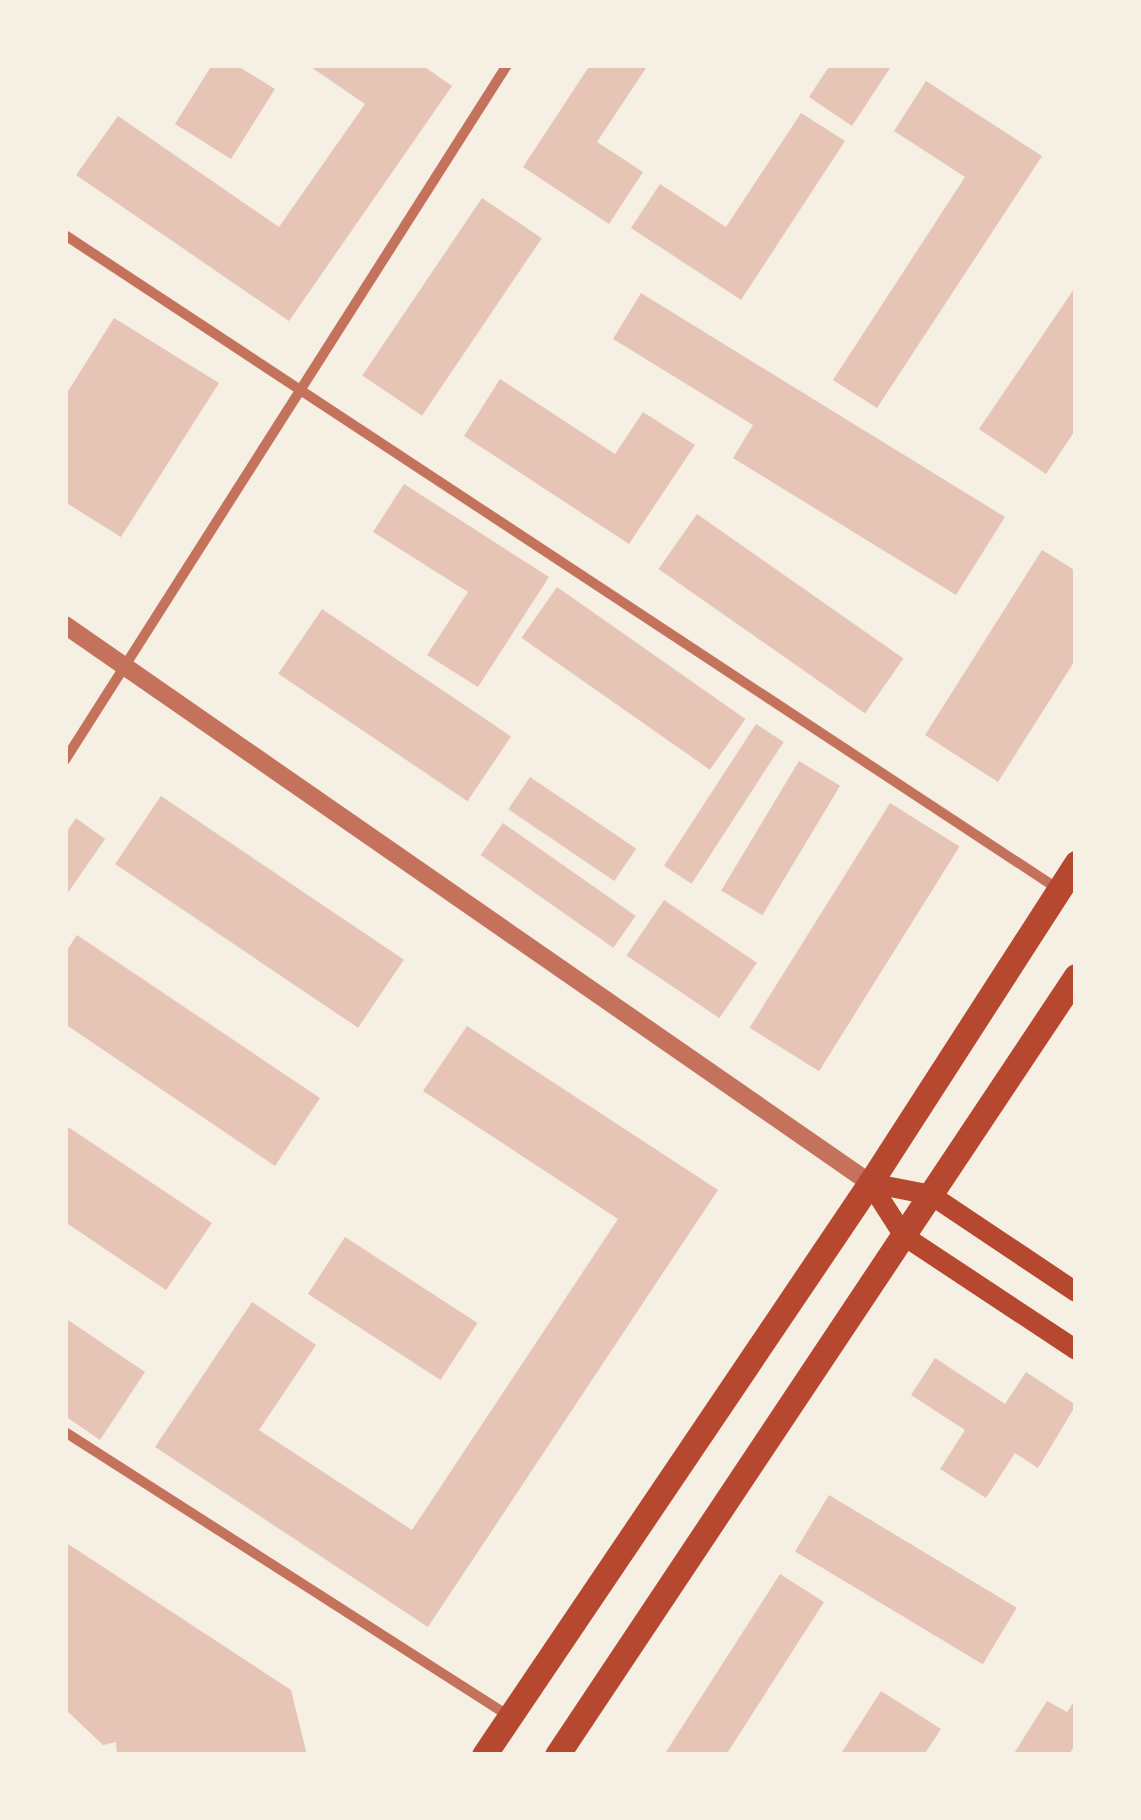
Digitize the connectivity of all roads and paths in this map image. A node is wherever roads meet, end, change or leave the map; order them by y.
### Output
1 (507, 65) edge
2 (65, 235) edge
3 (304, 390) junction
4 (65, 625) edge
5 (128, 669) junction
6 (65, 760) edge
7 (1076, 863) edge
8 (1059, 890) junction
9 (1076, 976) edge
10 (870, 1183) junction
11 (931, 1195) junction
12 (904, 1236) junction
13 (1076, 1292) edge
14 (1076, 1350) edge
15 (65, 1432) edge
16 (509, 1716) junction
17 (561, 1754) edge
18 (484, 1755) edge

1 - 3 street
2 - 3 street
3 - 5 street
3 - 8 street
4 - 5 street
5 - 6 street
5 - 10 street
7 - 8 main road
8 - 10 main road
9 - 11 main road
10 - 11 main road
10 - 12 main road
10 - 16 main road
11 - 12 main road
11 - 13 main road
12 - 14 main road
12 - 17 main road
15 - 16 street
16 - 18 main road

